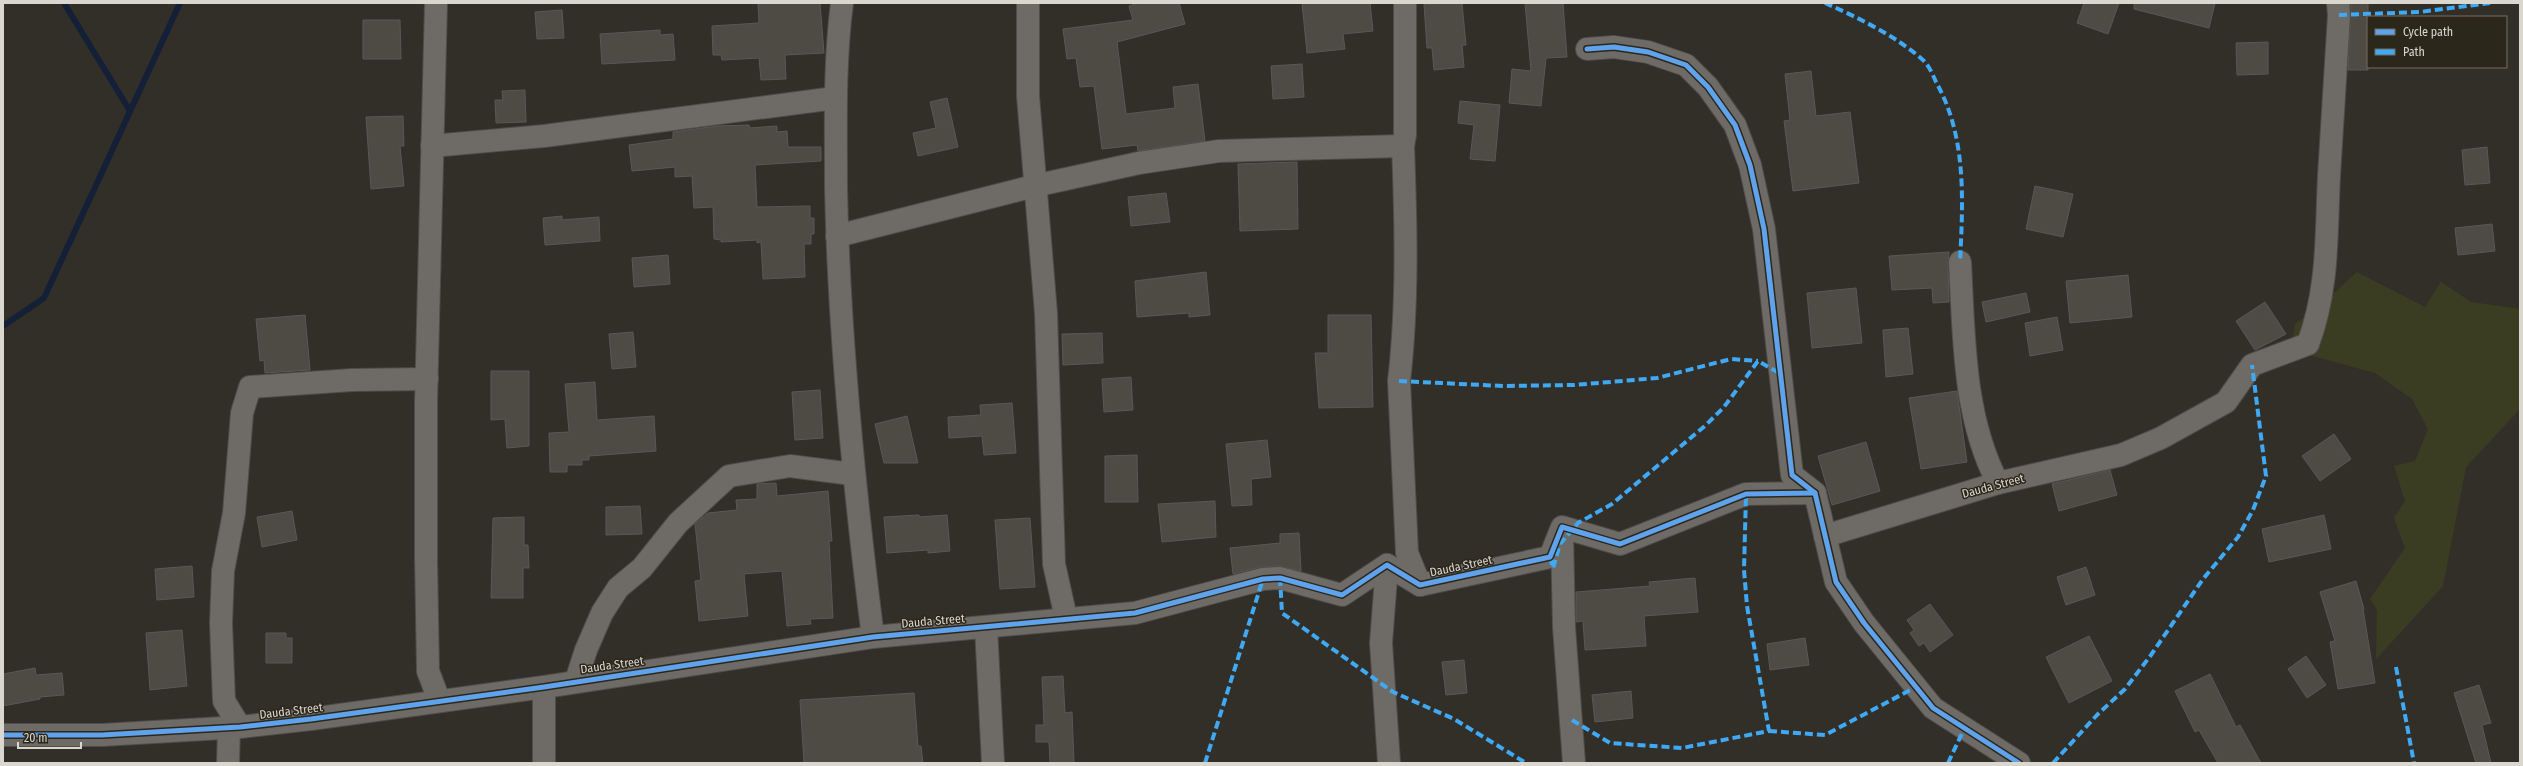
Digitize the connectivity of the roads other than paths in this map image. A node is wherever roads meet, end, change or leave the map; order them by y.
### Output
1 (436, 3) edge
2 (842, 3) edge
3 (1028, 3) edge
4 (1405, 3) edge
5 (2338, 3) edge
6 (1587, 49) dead end
7 (835, 98) junction
8 (432, 146) junction
9 (1403, 146) junction
10 (1034, 186) junction
11 (837, 236) junction
12 (1960, 262) dead end
13 (427, 379) junction
14 (852, 474) junction
15 (1998, 483) junction
16 (1815, 493) junction
17 (1562, 527) junction
18 (1825, 536) junction
19 (1387, 565) junction
20 (1420, 585) junction
21 (1066, 618) junction
22 (986, 627) junction
23 (872, 637) junction
24 (576, 681) junction
25 (544, 687) junction
26 (439, 700) junction
27 (235, 727) junction
28 (3, 735) edge
29 (228, 763) edge
30 (544, 763) edge
31 (993, 763) edge
32 (1389, 763) edge
33 (1574, 763) edge
34 (2018, 763) edge

1 - 8 street
2 - 7 street
3 - 10 street
4 - 9 street
5 - 15 street, Dauda Street
6 - 16 street
7 - 8 street
7 - 11 street
8 - 13 street
9 - 10 street
9 - 20 street
10 - 11 street
10 - 21 street
11 - 14 street
12 - 15 street
13 - 26 street
13 - 27 street
14 - 23 street
14 - 24 street
15 - 18 street, Dauda Street
16 - 17 street
16 - 18 street
17 - 20 street, Dauda Street
17 - 33 street
18 - 34 street
19 - 20 street, Dauda Street
19 - 21 street, Dauda Street
19 - 32 street
21 - 22 street, Dauda Street
22 - 23 street, Dauda Street
22 - 31 street
23 - 24 street, Dauda Street
24 - 25 street, Dauda Street
25 - 26 street, Dauda Street
25 - 30 street
26 - 27 street, Dauda Street
27 - 28 street, Dauda Street
27 - 29 street

